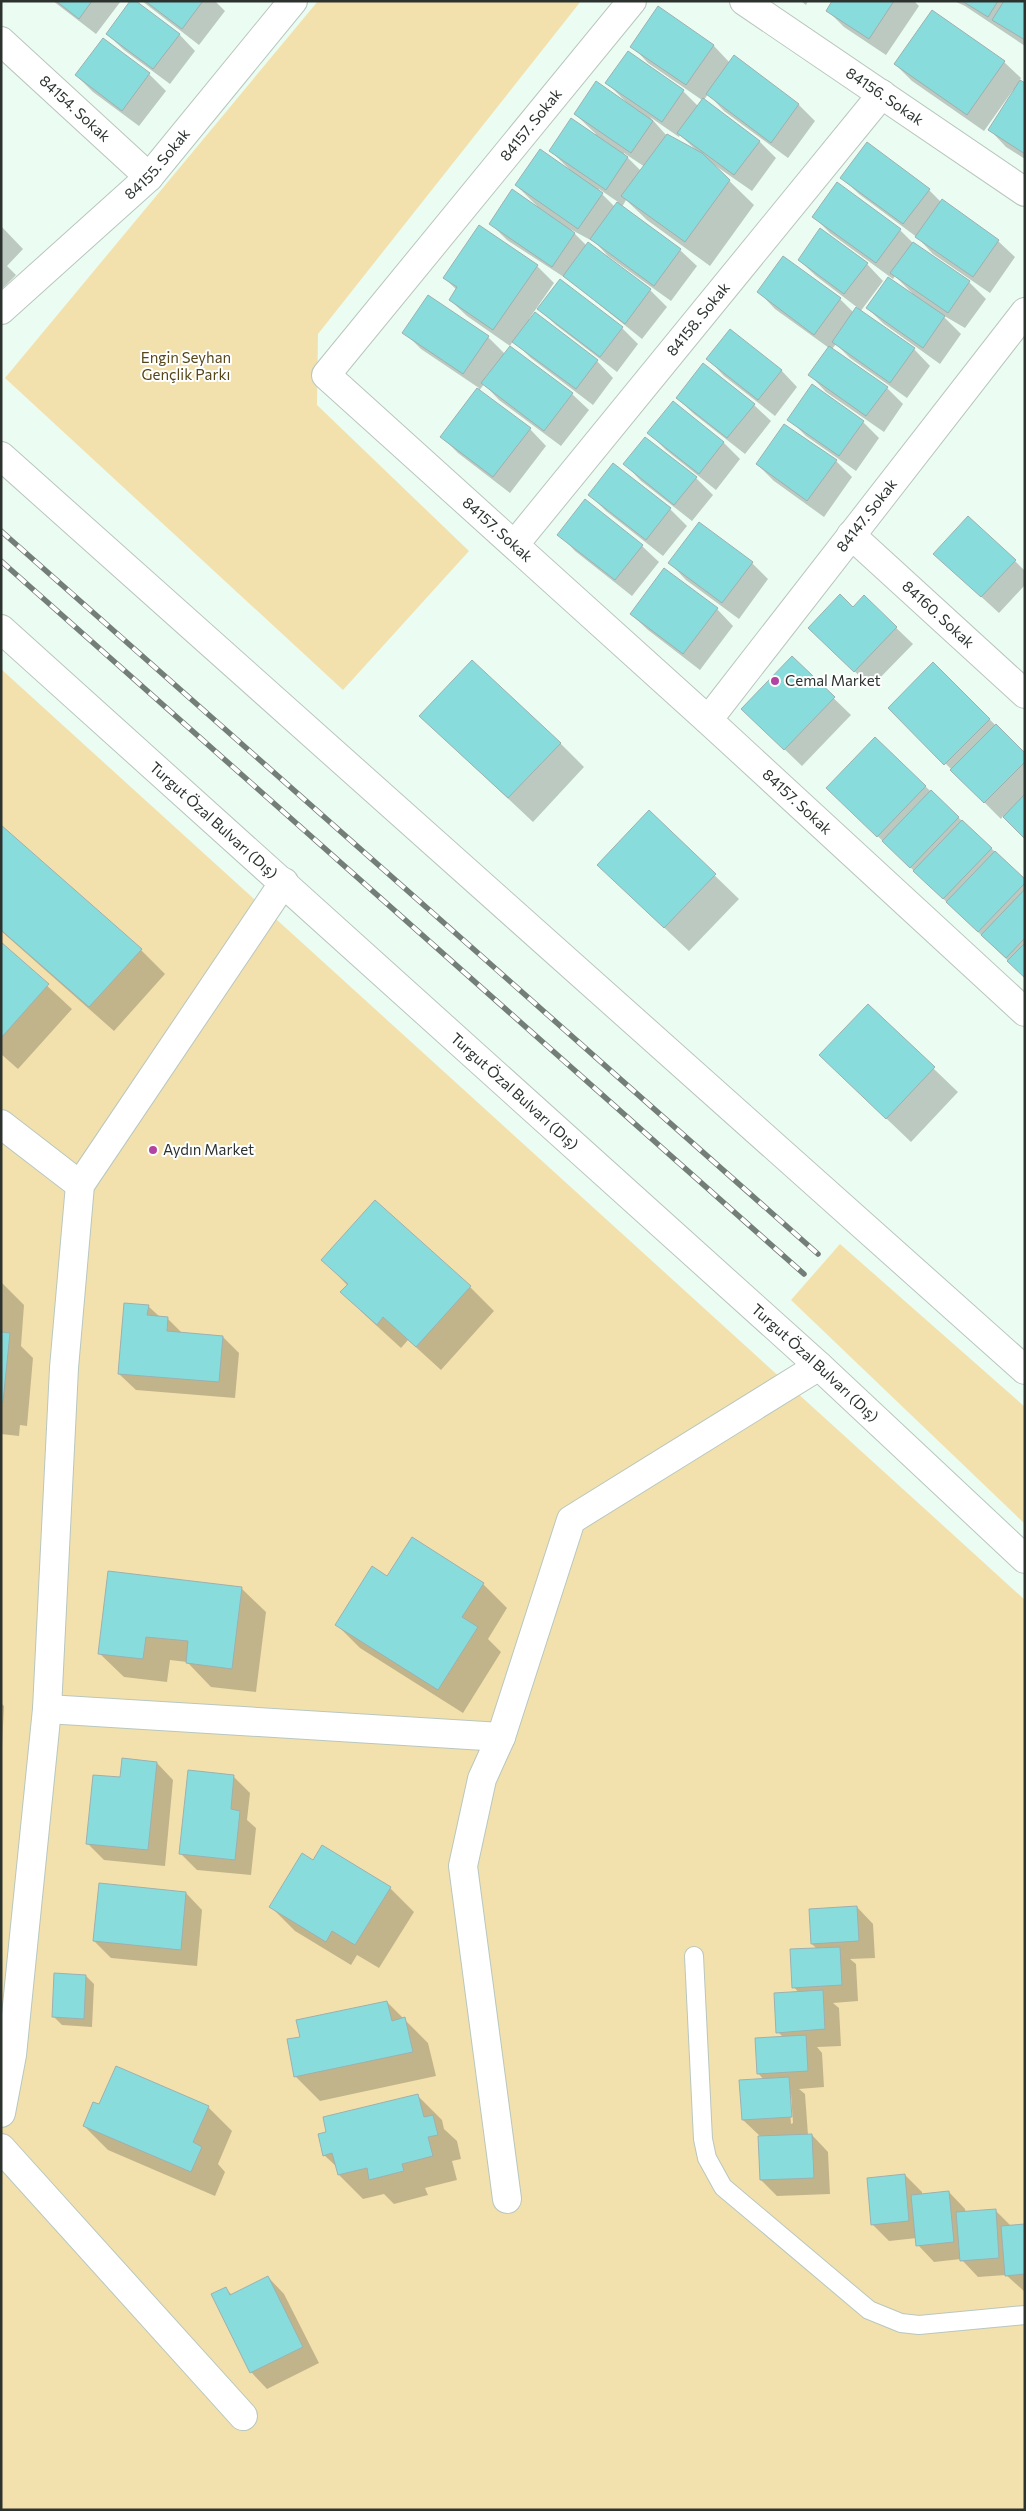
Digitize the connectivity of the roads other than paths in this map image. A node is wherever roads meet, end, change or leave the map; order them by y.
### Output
1 (293, 1) edge
2 (632, 1) edge
3 (744, 1) edge
4 (1, 41) edge
5 (882, 94) junction
6 (149, 176) junction
7 (1025, 192) edge
8 (1, 310) edge
9 (1025, 312) edge
10 (1, 456) edge
11 (851, 535) junction
12 (515, 544) junction
13 (1, 629) edge
14 (1025, 694) edge
15 (708, 720) junction
16 (284, 882) junction
17 (1025, 1012) edge
18 (1, 1124) edge
19 (80, 1185) junction
20 (818, 1366) junction
21 (1025, 1370) edge
22 (1025, 1560) edge
23 (47, 1709) junction
24 (501, 1737) junction
25 (694, 1956) dead end
26 (1, 2113) edge
27 (1, 2148) edge
28 (507, 2200) dead end
29 (1025, 2315) edge
30 (243, 2416) dead end

1 - 6 street, 84155. Sokak
2 - 12 street, 84157. Sokak
3 - 5 street, 84156. Sokak
4 - 6 street, 84154. Sokak
5 - 7 street, 84156. Sokak
5 - 12 street, 84158. Sokak
6 - 8 street, 84155. Sokak
9 - 11 street, 84147. Sokak
10 - 21 street
11 - 14 street, 84160. Sokak
11 - 15 street, 84147. Sokak
12 - 15 street, 84157. Sokak
13 - 16 street, Turgut Özal Bulvarı (Dış)
15 - 17 street, 84157. Sokak
16 - 19 street
16 - 20 street, Turgut Özal Bulvarı (Dış)
18 - 19 street
19 - 23 street
20 - 22 street, Turgut Özal Bulvarı (Dış)
20 - 24 street
23 - 24 street
23 - 26 street
24 - 28 street
25 - 29 lane
27 - 30 street

